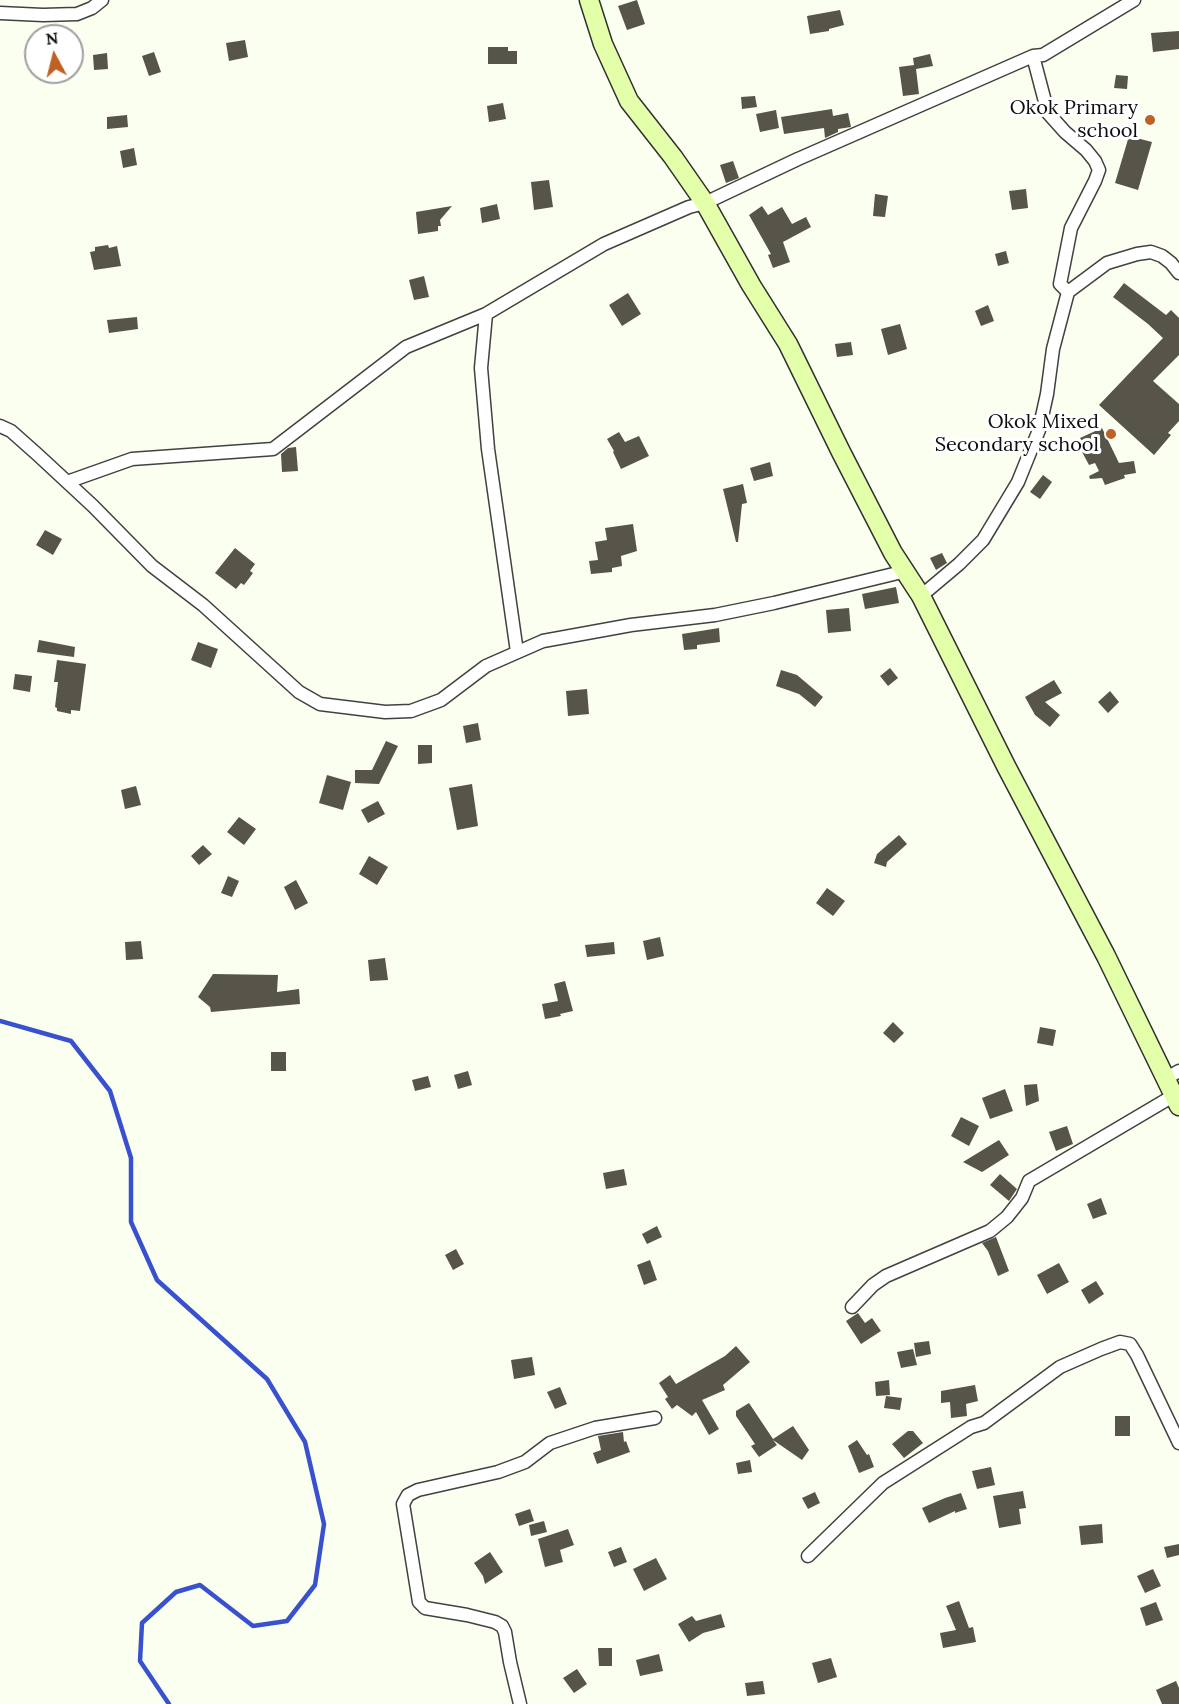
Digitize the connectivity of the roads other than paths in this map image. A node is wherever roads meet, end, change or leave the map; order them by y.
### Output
1 (102, 0) edge
2 (589, 0) edge
3 (1134, 0) edge
4 (0, 13) edge
5 (1033, 56) junction
6 (705, 203) junction
7 (1179, 273) edge
8 (1068, 292) junction
9 (486, 314) junction
10 (0, 426) edge
11 (67, 482) junction
12 (906, 571) junction
13 (921, 596) junction
14 (517, 652) junction
15 (1172, 1075) edge
16 (1176, 1101) edge
17 (852, 1307) dead end
18 (655, 1418) dead end
19 (1179, 1443) edge
20 (808, 1556) dead end
21 (520, 1704) edge

1 - 4 street
2 - 6 street
3 - 5 street
5 - 6 street
5 - 8 street
6 - 9 street
6 - 12 street
7 - 8 street
8 - 13 street
9 - 11 street
9 - 14 street
10 - 11 street
11 - 14 street
12 - 13 street
12 - 14 street
13 - 15 street
15 - 16 street
16 - 17 street
18 - 21 street
19 - 20 street

